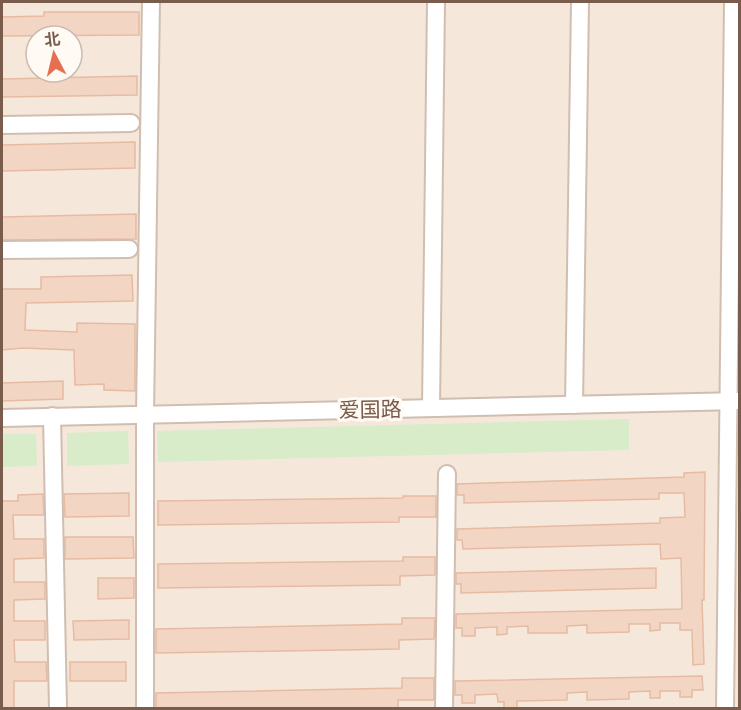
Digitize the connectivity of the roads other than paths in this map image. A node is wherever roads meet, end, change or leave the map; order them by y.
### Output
1 (151, 2) edge
2 (436, 2) edge
3 (580, 2) edge
4 (733, 2) edge
5 (131, 123) dead end
6 (2, 125) edge
7 (129, 249) dead end
8 (2, 250) edge
9 (734, 401) edge
10 (574, 405) junction
11 (431, 408) junction
12 (145, 414) junction
13 (52, 416) junction
14 (2, 418) edge
15 (447, 474) dead end
16 (734, 534) edge
17 (58, 708) edge
18 (145, 708) edge
19 (444, 708) edge
20 (725, 708) edge

1 - 12 street
2 - 11 street
3 - 10 street
4 - 9 street
5 - 6 street
7 - 8 street
9 - 10 street, 爱国路
9 - 16 street
10 - 11 street, 爱国路
11 - 12 street, 爱国路
12 - 13 street, 爱国路
12 - 18 street
13 - 14 street, 爱国路
13 - 17 street
15 - 19 street
16 - 20 street

